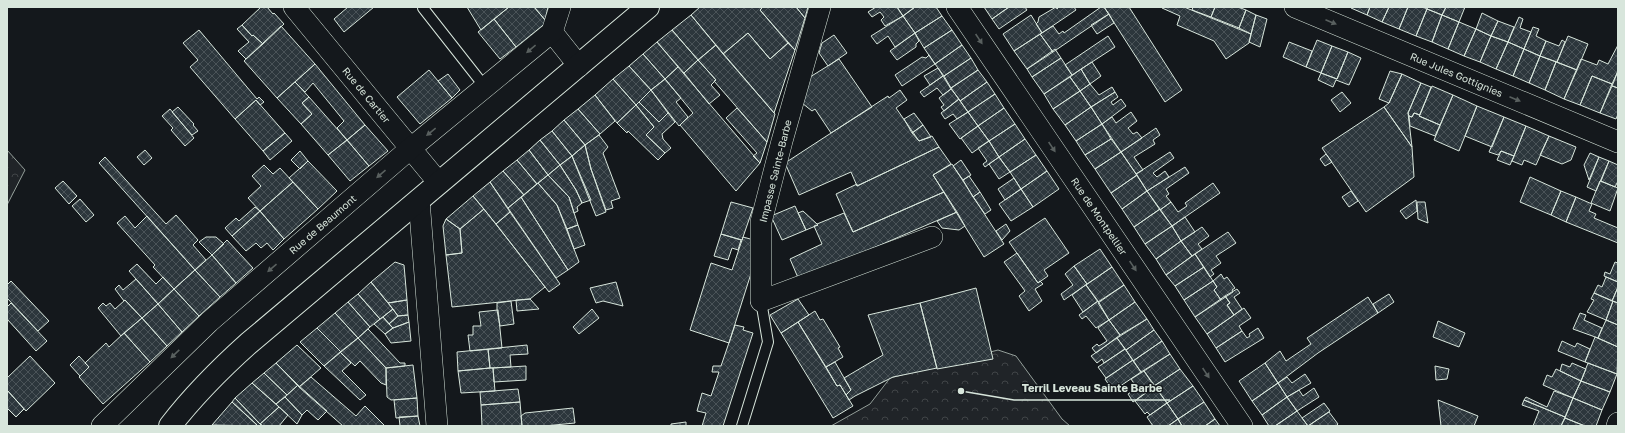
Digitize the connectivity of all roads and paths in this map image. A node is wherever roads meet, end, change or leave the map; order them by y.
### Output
1 (294, 7) edge
2 (560, 7) edge
3 (820, 7) edge
4 (957, 7) edge
5 (1295, 7) edge
6 (423, 8) edge
7 (645, 8) edge
8 (552, 32) junction
9 (579, 66) junction
10 (485, 87) junction
11 (1618, 142) edge
12 (411, 148) junction
13 (439, 183) junction
14 (419, 200) junction
15 (932, 237) dead end
16 (761, 301) junction
17 (1618, 423) edge
18 (102, 426) edge
19 (170, 426) edge
20 (437, 426) edge
21 (742, 426) edge
22 (1242, 426) edge
23 (1617, 426) edge

1 - 12 street, Rue de Cartier
2 - 8 street
3 - 16 street, Impasse Sainte-Barbe
4 -> 22 street, Rue de Montpellier
5 -> 11 street, Rue Jules Gottignies
6 - 10 lane
7 - 9 main road
8 - 9 street
8 -> 10 street, Rue de Beaumont
9 - 13 main road
10 -> 12 street, Rue de Beaumont
12 - 13 street, Rue de Cartier
12 -> 18 street, Rue de Beaumont
13 - 14 main road
14 - 19 main road
14 - 20 street
15 - 16 street
16 - 21 lane
17 - 23 street

